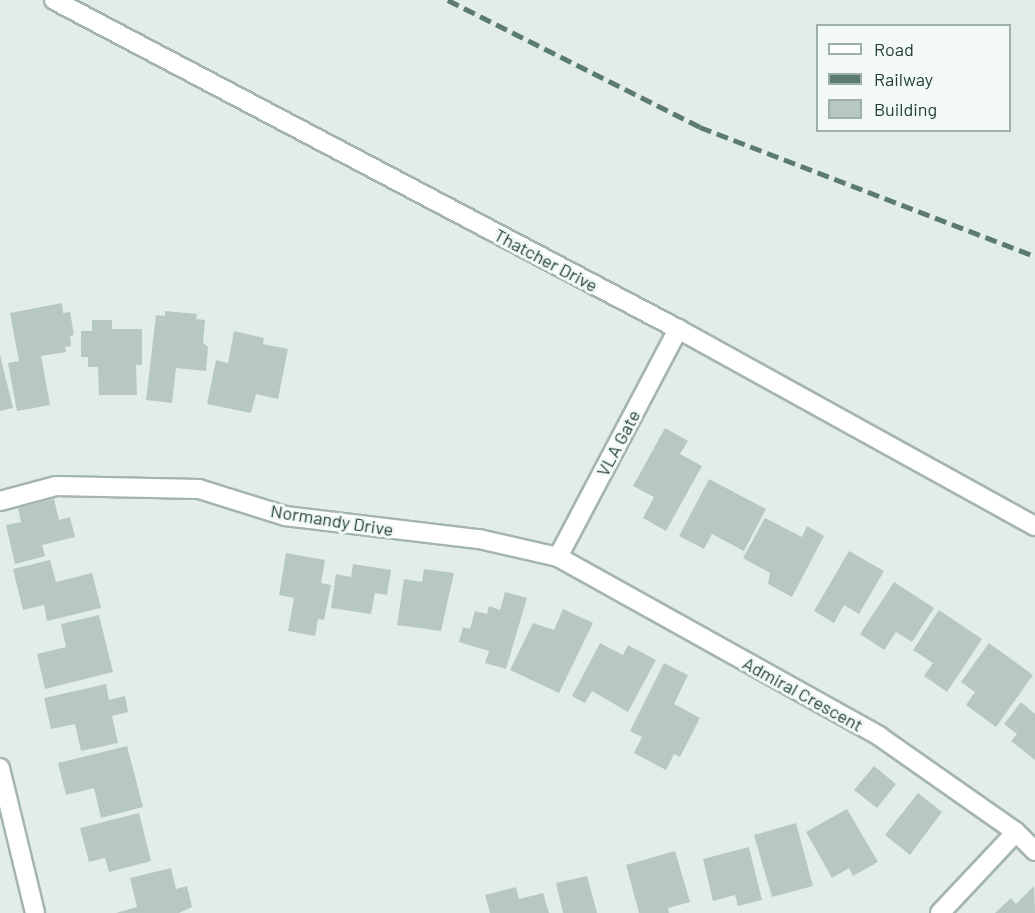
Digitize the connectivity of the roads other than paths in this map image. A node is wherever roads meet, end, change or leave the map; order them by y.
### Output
1 (54, 0) edge
2 (678, 329) junction
3 (0, 501) edge
4 (1035, 526) edge
5 (558, 557) junction
6 (0, 768) edge
7 (5, 808) edge
8 (1016, 832) junction
9 (1035, 850) edge
10 (35, 913) edge
11 (940, 913) edge

1 - 2 street, Thatcher Drive
2 - 4 street, Thatcher Drive
2 - 5 street, VLA Gate
3 - 5 street, Normandy Drive
5 - 8 street, Admiral Crescent
6 - 7 street
7 - 10 street
8 - 9 street, Admiral Crescent
8 - 11 street

